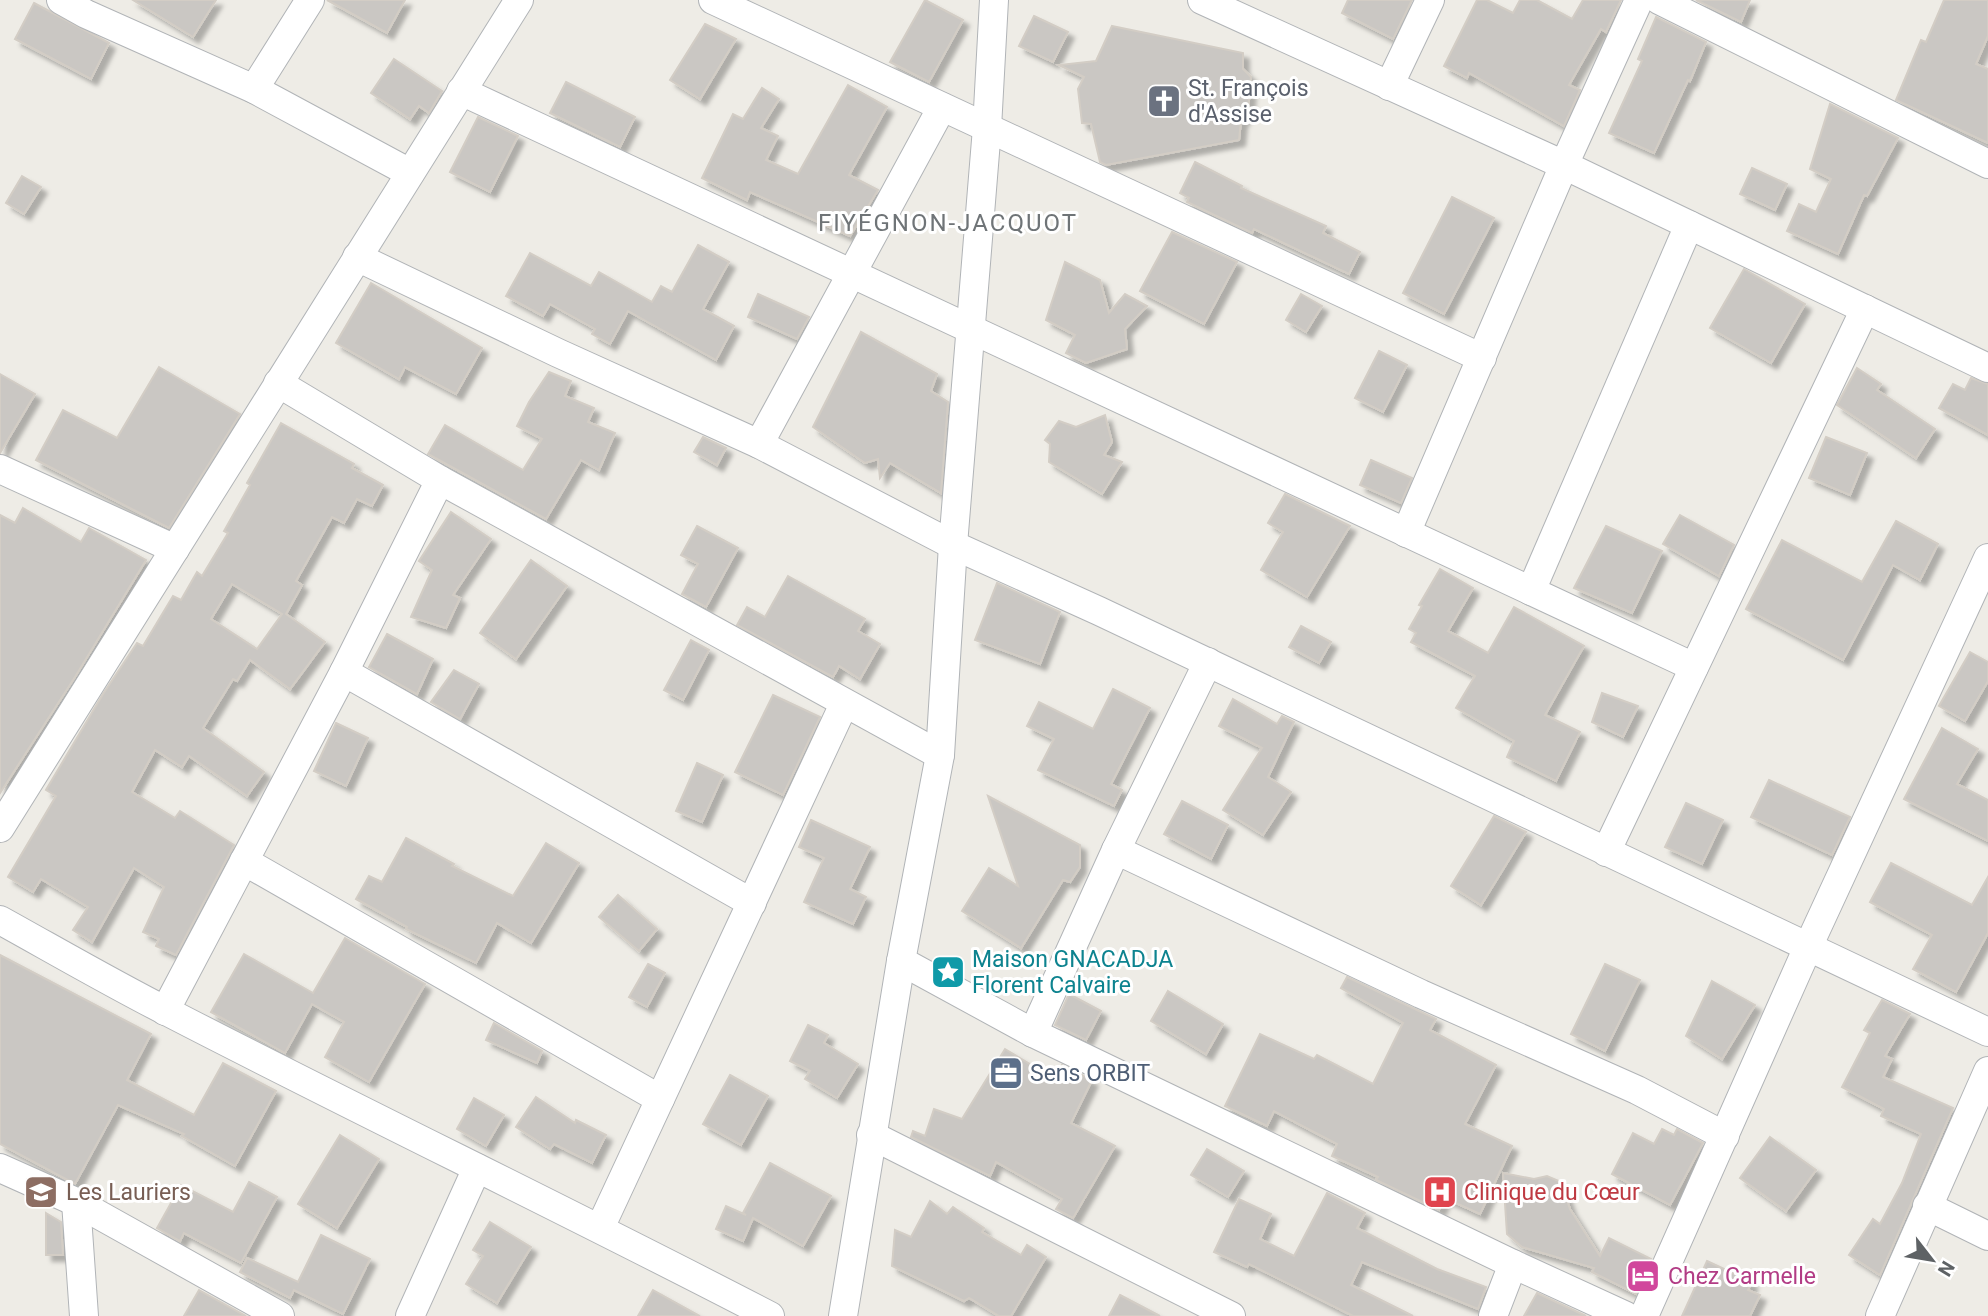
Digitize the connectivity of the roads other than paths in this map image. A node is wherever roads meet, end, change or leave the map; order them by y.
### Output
1 (61, 0) edge
2 (310, 0) edge
3 (519, 0) edge
4 (713, 0) edge
5 (994, 0) edge
6 (1202, 0) edge
7 (1430, 0) edge
8 (1639, 0) edge
9 (1659, 0) edge
10 (90, 7) edge
11 (1389, 86) junction
12 (254, 89) junction
13 (461, 92) junction
14 (942, 107) junction
15 (987, 128) junction
16 (1988, 164) edge
17 (1563, 165) junction
18 (410, 173) junction
19 (1689, 225) junction
20 (357, 257) junction
21 (851, 274) junction
22 (1866, 309) junction
23 (970, 330) junction
24 (1482, 358) junction
25 (1988, 368) edge
26 (278, 383) junction
27 (760, 444) junction
28 (0, 469) edge
29 (440, 480) junction
30 (1406, 533) junction
31 (953, 545) junction
32 (175, 549) junction
33 (1988, 558) edge
34 (1531, 591) junction
35 (1208, 662) junction
36 (1695, 667) junction
37 (344, 672) junction
38 (844, 704) junction
39 (940, 755) junction
40 (0, 828) edge
41 (1116, 850) junction
42 (1606, 852) junction
43 (244, 861) junction
44 (752, 902) junction
45 (0, 920) edge
46 (1808, 947) junction
47 (901, 961) junction
48 (165, 1011) junction
49 (1988, 1032) edge
50 (1033, 1033) junction
51 (1988, 1072) edge
52 (660, 1098) junction
53 (871, 1135) junction
54 (1725, 1136) junction
55 (0, 1168) edge
56 (477, 1168) junction
57 (76, 1202) junction
58 (1927, 1206) junction
59 (600, 1228) junction
60 (1988, 1236) edge
61 (1513, 1264) junction
62 (84, 1316) edge
63 (280, 1316) edge
64 (410, 1316) edge
65 (770, 1316) edge
66 (843, 1316) edge
67 (1231, 1316) edge
68 (1493, 1316) edge
69 (1626, 1316) edge
70 (1644, 1316) edge
71 (1880, 1316) edge

1 - 10 street
2 - 12 street
3 - 13 street
4 - 14 street
5 - 15 street
6 - 11 street
7 - 11 street
8 - 17 street
9 - 16 street
10 - 12 street
11 - 17 street
12 - 18 street
13 - 18 street
13 - 21 street
14 - 15 street
14 - 21 street
15 - 23 street
15 - 24 street
17 - 19 street
17 - 24 street
18 - 20 street
19 - 22 street
19 - 34 street
20 - 26 street
20 - 27 street
21 - 23 street
21 - 27 street
22 - 25 street
22 - 36 street
23 - 30 street
23 - 31 street
24 - 30 street
26 - 29 street
26 - 32 street
27 - 31 street
28 - 32 street
29 - 37 street
29 - 38 street
30 - 34 street
31 - 35 street
31 - 39 street
32 - 40 street
33 - 46 street
34 - 36 street
35 - 41 street
35 - 42 street
36 - 42 street
37 - 43 street
37 - 44 street
38 - 39 street
38 - 44 street
39 - 47 street
41 - 50 street
41 - 54 street
42 - 46 street
43 - 48 street
43 - 52 street
44 - 52 street
45 - 48 street
46 - 49 street
46 - 54 street
47 - 50 street
47 - 53 street
48 - 56 street
50 - 61 street
51 - 58 street
52 - 59 street
53 - 66 street
53 - 67 street
54 - 70 street
55 - 57 street
56 - 59 street
56 - 64 street
57 - 62 street
57 - 63 street
58 - 60 street
58 - 71 street
59 - 65 street
61 - 68 street
61 - 69 street

